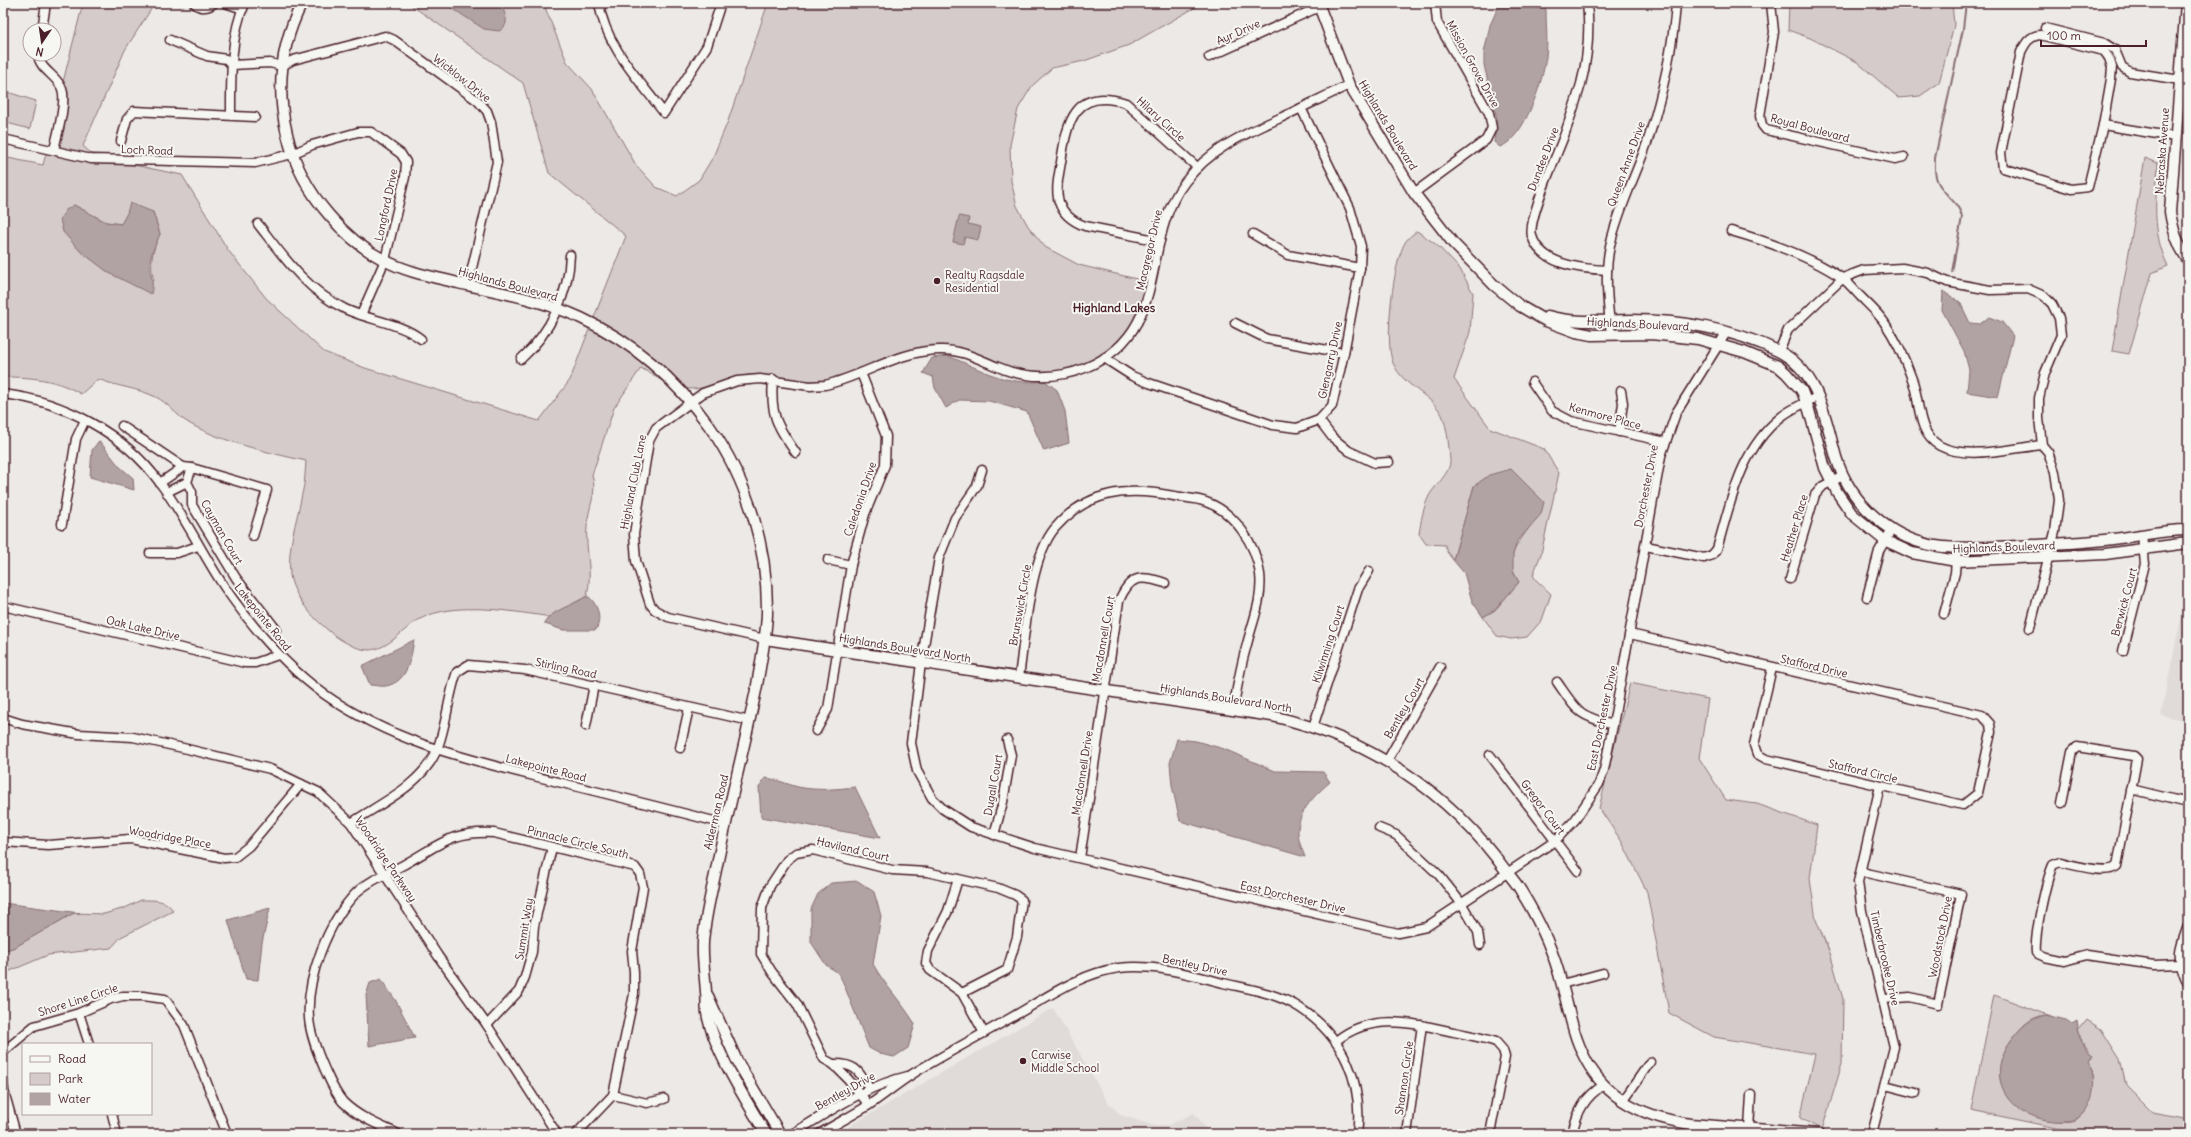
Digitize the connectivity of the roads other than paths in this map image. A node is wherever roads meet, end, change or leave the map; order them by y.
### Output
1 (46, 3) edge
2 (194, 3) edge
3 (214, 3) edge
4 (225, 3) edge
5 (302, 3) edge
6 (599, 3) edge
7 (721, 3) edge
8 (1435, 3) edge
9 (1587, 3) edge
10 (1676, 3) edge
11 (1771, 3) edge
12 (2186, 3) edge
13 (1319, 5) edge
14 (244, 6) edge
15 (43, 22) edge
16 (2044, 28) dead end
17 (170, 40) dead end
18 (2186, 41) edge
19 (1209, 57) dead end
20 (40, 62) edge
21 (232, 65) junction
22 (282, 66) junction
23 (2180, 80) junction
24 (1349, 85) junction
25 (1301, 108) junction
26 (231, 115) junction
27 (255, 117) dead end
28 (2103, 126) junction
29 (2175, 137) junction
30 (3, 139) edge
31 (121, 141) dead end
32 (54, 150) junction
33 (292, 154) junction
34 (1904, 157) dead end
35 (1197, 167) junction
36 (1414, 193) junction
37 (258, 224) dead end
38 (1731, 231) dead end
39 (1253, 234) dead end
40 (1160, 241) junction
41 (570, 254) dead end
42 (385, 260) junction
43 (2188, 260) edge
44 (1360, 268) junction
45 (1607, 270) junction
46 (1843, 278) junction
47 (468, 285) junction
48 (558, 309) junction
49 (1530, 311) junction
50 (361, 315) junction
51 (1610, 322) junction
52 (1235, 323) dead end
53 (1726, 333) junction
54 (1611, 334) junction
55 (421, 338) dead end
56 (1719, 345) junction
57 (1778, 351) junction
58 (1344, 353) junction
59 (1104, 358) junction
60 (521, 359) dead end
61 (861, 373) junction
62 (773, 379) junction
63 (1532, 382) dead end
64 (1621, 391) dead end
65 (3, 394) edge
66 (1818, 396) junction
67 (1807, 402) junction
68 (691, 403) junction
69 (85, 420) junction
70 (1319, 420) junction
71 (122, 426) dead end
72 (1619, 432) junction
73 (1666, 442) junction
74 (2042, 445) junction
75 (796, 453) dead end
76 (1389, 462) dead end
77 (183, 467) junction
78 (192, 468) junction
79 (982, 470) dead end
80 (1844, 476) junction
81 (1831, 481) junction
82 (160, 482) junction
83 (187, 482) junction
84 (167, 492) junction
85 (62, 524) dead end
86 (1892, 530) junction
87 (2188, 530) edge
88 (2142, 535) junction
89 (253, 536) dead end
90 (1884, 540) junction
91 (2188, 543) edge
92 (2052, 544) junction
93 (198, 546) junction
94 (1646, 546) junction
95 (1957, 547) junction
96 (2144, 549) junction
97 (150, 553) dead end
98 (2049, 558) junction
99 (828, 560) dead end
100 (1956, 561) junction
101 (850, 565) junction
102 (1369, 571) dead end
103 (1790, 578) dead end
104 (1165, 583) dead end
105 (1867, 597) dead end
106 (3, 606) edge
107 (1944, 614) dead end
108 (2030, 628) dead end
109 (276, 630) dead end
110 (1630, 634) junction
111 (765, 639) junction
112 (838, 650) junction
113 (2122, 651) dead end
114 (278, 654) junction
115 (921, 663) junction
116 (1440, 666) dead end
117 (1772, 668) junction
118 (1019, 677) junction
119 (1557, 682) dead end
120 (594, 685) junction
121 (1106, 691) junction
122 (690, 708) junction
123 (1233, 710) junction
124 (3, 718) edge
125 (750, 721) junction
126 (1990, 724) joint
127 (1613, 725) junction
128 (586, 726) dead end
129 (1313, 727) junction
130 (816, 731) dead end
131 (1007, 740) dead end
132 (680, 748) dead end
133 (436, 751) junction
134 (1490, 755) dead end
135 (1387, 761) junction
136 (301, 784) junction
137 (1880, 786) junction
138 (2131, 789) junction
139 (2062, 803) dead end
140 (2188, 803) edge
141 (351, 823) junction
142 (725, 824) junction
143 (1379, 828) dead end
144 (994, 835) junction
145 (1555, 841) junction
146 (3, 842) edge
147 (552, 847) junction
148 (1080, 858) junction
149 (1578, 871) dead end
150 (1507, 872) junction
151 (1862, 872) junction
152 (384, 874) junction
153 (958, 879) junction
154 (1462, 904) junction
155 (2188, 926) edge
156 (1480, 945) dead end
157 (2179, 964) junction
158 (1603, 973) dead end
159 (1562, 984) junction
160 (2188, 984) edge
161 (706, 991) junction
162 (962, 993) junction
163 (1884, 999) junction
164 (79, 1013) junction
165 (487, 1025) junction
166 (1422, 1025) junction
167 (984, 1033) junction
168 (1336, 1041) junction
169 (89, 1043) edge
170 (3, 1052) edge
171 (1650, 1062) dead end
172 (833, 1064) junction
173 (849, 1065) junction
174 (843, 1073) junction
175 (912, 1074) junction
176 (3, 1081) edge
177 (1604, 1085) junction
178 (1885, 1085) junction
179 (870, 1089) junction
180 (1916, 1093) dead end
181 (860, 1094) junction
182 (613, 1095) junction
183 (1751, 1095) dead end
184 (664, 1099) dead end
185 (1623, 1101) junction
186 (868, 1105) junction
187 (112, 1115) edge
188 (1749, 1129) junction
189 (16, 1134) edge
190 (117, 1134) edge
191 (226, 1134) edge
192 (398, 1134) edge
193 (557, 1134) edge
194 (576, 1134) edge
195 (766, 1134) edge
196 (780, 1134) edge
197 (792, 1134) edge
198 (819, 1134) edge
199 (1357, 1134) edge
200 (1407, 1134) edge
201 (1490, 1134) edge
202 (1572, 1134) edge
203 (1799, 1134) edge
204 (1819, 1134) edge
205 (1872, 1134) edge

1 - 15 street
2 - 3 street
4 - 14 street
5 - 22 street, Highlands Boulevard
6 - 7 street
8 - 36 street, Mission Grove Drive
9 - 45 street, Dundee Drive
10 - 45 street, Queen Anne Drive
11 - 34 street, Royal Boulevard
12 - 18 street, Nebraska Avenue
13 - 19 street, Ayr Drive
13 - 24 street, Highlands Boulevard
14 - 21 street
16 - 23 street
17 - 21 street
18 - 23 street, Nebraska Avenue
20 - 32 street
21 - 22 street
21 - 26 street
22 - 33 street, Highlands Boulevard
22 - 47 street, Wicklow Drive
23 - 29 street, Nebraska Avenue
24 - 25 street, Macgregor Drive
24 - 36 street, Highlands Boulevard
25 - 35 street, Macgregor Drive
25 - 44 street, Glengarry Drive
26 - 27 street
26 - 31 street
28 - 28 street
28 - 29 street
29 - 43 street, Nebraska Avenue
30 - 32 street, Loch Road
32 - 33 street, Loch Road
33 - 42 street, Highlands Boulevard
33 - 42 street, Longford Drive
35 - 40 street, Macgregor Drive
35 - 40 street, Hilary Circle
36 - 49 street, Highlands Boulevard
37 - 50 street
38 - 46 street
39 - 44 street
40 - 59 street, Macgregor Drive
41 - 48 street
42 - 47 street, Highlands Boulevard
42 - 50 street, Longford Drive
44 - 58 street, Glengarry Drive
45 - 51 street, Queen Anne Drive
46 - 57 street
46 - 74 street
46 - 74 street
47 - 48 street, Highlands Boulevard
48 - 60 street
48 - 68 street, Highlands Boulevard
49 - 51 street, Highlands Boulevard
49 - 54 street, Highlands Boulevard
50 - 55 street
51 - 53 street, Highlands Boulevard
51 - 54 street, Queen Anne Drive
52 - 58 street
53 - 56 street, Dorchester Drive
53 - 57 street, Highlands Boulevard
54 - 56 street, Highlands Boulevard
56 - 67 street, Highlands Boulevard
56 - 73 street, Dorchester Drive
57 - 66 street, Highlands Boulevard
58 - 70 street, Glengarry Drive
59 - 61 street, Macgregor Drive
59 - 70 street, Glengarry Drive
61 - 62 street, Macgregor Drive
61 - 101 street, Caledonia Drive
62 - 68 street, Macgregor Drive
62 - 75 street
63 - 72 street, Kenmore Place
64 - 72 street
65 - 69 street, Lakepointe Road
66 - 67 street
66 - 80 street, Highlands Boulevard
67 - 81 street, Highlands Boulevard
67 - 94 street
68 - 111 street, Highlands Boulevard
68 - 111 street, Highland Club Lane
69 - 82 street, Lakepointe Road
69 - 85 street
70 - 76 street
71 - 77 street
72 - 73 street, Kenmore Place
73 - 94 street, Dorchester Drive
74 - 92 street
77 - 78 street
77 - 82 street
78 - 83 street
78 - 89 street
79 - 115 street, East Dorchester Drive
80 - 81 street, Heather Place
80 - 86 street, Highlands Boulevard
81 - 90 street, Highlands Boulevard
81 - 103 street, Heather Place
82 - 84 street, Lakepointe Road
83 - 84 street
83 - 109 street, Cayman Court
84 - 93 street, Lakepointe Road
86 - 90 street
86 - 95 street, Highlands Boulevard
87 - 88 street, Highlands Boulevard
88 - 92 street, Highlands Boulevard
88 - 96 street, Berwick Court
90 - 100 street, Highlands Boulevard
90 - 105 street
91 - 96 street, Highlands Boulevard
92 - 95 street, Highlands Boulevard
92 - 98 street
93 - 97 street
93 - 114 street, Lakepointe Road
94 - 110 street, Dorchester Drive
95 - 100 street
96 - 98 street, Highlands Boulevard
96 - 113 street, Berwick Court
98 - 100 street, Highlands Boulevard
98 - 108 street
99 - 101 street
100 - 107 street
101 - 112 street, Caledonia Drive
102 - 129 street, Kilwinning Court
104 - 121 street, Macdonnell Court
106 - 114 street, Oak Lake Drive
110 - 117 street, Stafford Drive
110 - 127 street, East Dorchester Drive
111 - 112 street, Highlands Boulevard North
111 - 125 street, Alderman Road
112 - 115 street, Highlands Boulevard North
112 - 130 street, Caledonia Drive
114 - 133 street, Lakepointe Road
115 - 118 street, Highlands Boulevard North
115 - 144 street, East Dorchester Drive
116 - 135 street, Bentley Court
117 - 126 street, Stafford Drive
117 - 137 street, Stafford Circle
118 - 121 street, Highlands Boulevard North
118 - 123 street, Brunswick Circle
119 - 127 street
120 - 122 street, Stirling Road
120 - 128 street
120 - 133 street, Stirling Road
121 - 123 street, Highlands Boulevard North
121 - 148 street, Macdonnell Drive
122 - 125 street, Stirling Road
122 - 132 street
123 - 129 street, Highlands Boulevard North
124 - 136 street, Woodridge Parkway
125 - 142 street, Alderman Road
126 - 137 street, Stafford Circle
127 - 145 street, East Dorchester Drive
129 - 135 street, Highlands Boulevard North
131 - 144 street, Dugall Court
133 - 141 street
133 - 142 street, Lakepointe Road
134 - 145 street, Gregor Court
135 - 150 street, Highlands Boulevard North
136 - 141 street, Woodridge Parkway
136 - 146 street, Woodridge Place
137 - 151 street, Timberbrooke Drive
138 - 139 street
138 - 140 street
138 - 157 street
141 - 152 street, Woodridge Parkway
142 - 161 street, Alderman Road
143 - 154 street
144 - 148 street, East Dorchester Drive
145 - 149 street, Gregor Court
145 - 150 street, East Dorchester Drive
147 - 152 street, Pinnacle Circle South
147 - 165 street, Summit Way
147 - 182 street, Pinnacle Circle South
148 - 154 street, East Dorchester Drive
150 - 154 street, East Dorchester Drive
150 - 159 street, Highlands Boulevard North
151 - 163 street, Timberbrooke Drive
151 - 163 street, Woodstock Drive
152 - 165 street, Woodridge Parkway
152 - 192 street, Pinnacle Circle South
153 - 162 street
153 - 162 street, Haviland Court
153 - 172 street, Haviland Court
154 - 156 street
155 - 157 street
157 - 160 street
158 - 159 street
159 - 177 street, Highlands Boulevard North
161 - 195 street, Alderman Road
161 - 196 street, Alderman Road
162 - 167 street
163 - 178 street, Timberbrooke Drive
164 - 169 street
164 - 170 street, Shore Line Circle
164 - 191 street, Shore Line Circle
165 - 193 street, Woodridge Parkway
166 - 168 street
166 - 200 street, Shannon Circle
166 - 201 street
167 - 168 street, Bentley Drive
167 - 175 street, Bentley Drive
168 - 199 street, Bentley Drive
171 - 185 street
172 - 173 street
172 - 174 street, Haviland Court
173 - 174 street
173 - 179 street
174 - 181 street, Haviland Court
175 - 179 street, Bentley Drive
175 - 186 street, Bentley Drive
176 - 189 street
177 - 185 street, Highlands Boulevard North
177 - 202 street
178 - 180 street
178 - 205 street, Timberbrooke Drive
179 - 181 street, Bentley Drive
181 - 186 street, Haviland Court
181 - 197 street, Bentley Drive
182 - 184 street
182 - 194 street
183 - 188 street
185 - 188 street, Highlands Boulevard North
186 - 198 street, Bentley Drive
187 - 190 street
188 - 203 street, Highlands Boulevard North
203 - 204 street, Highlands Boulevard North

